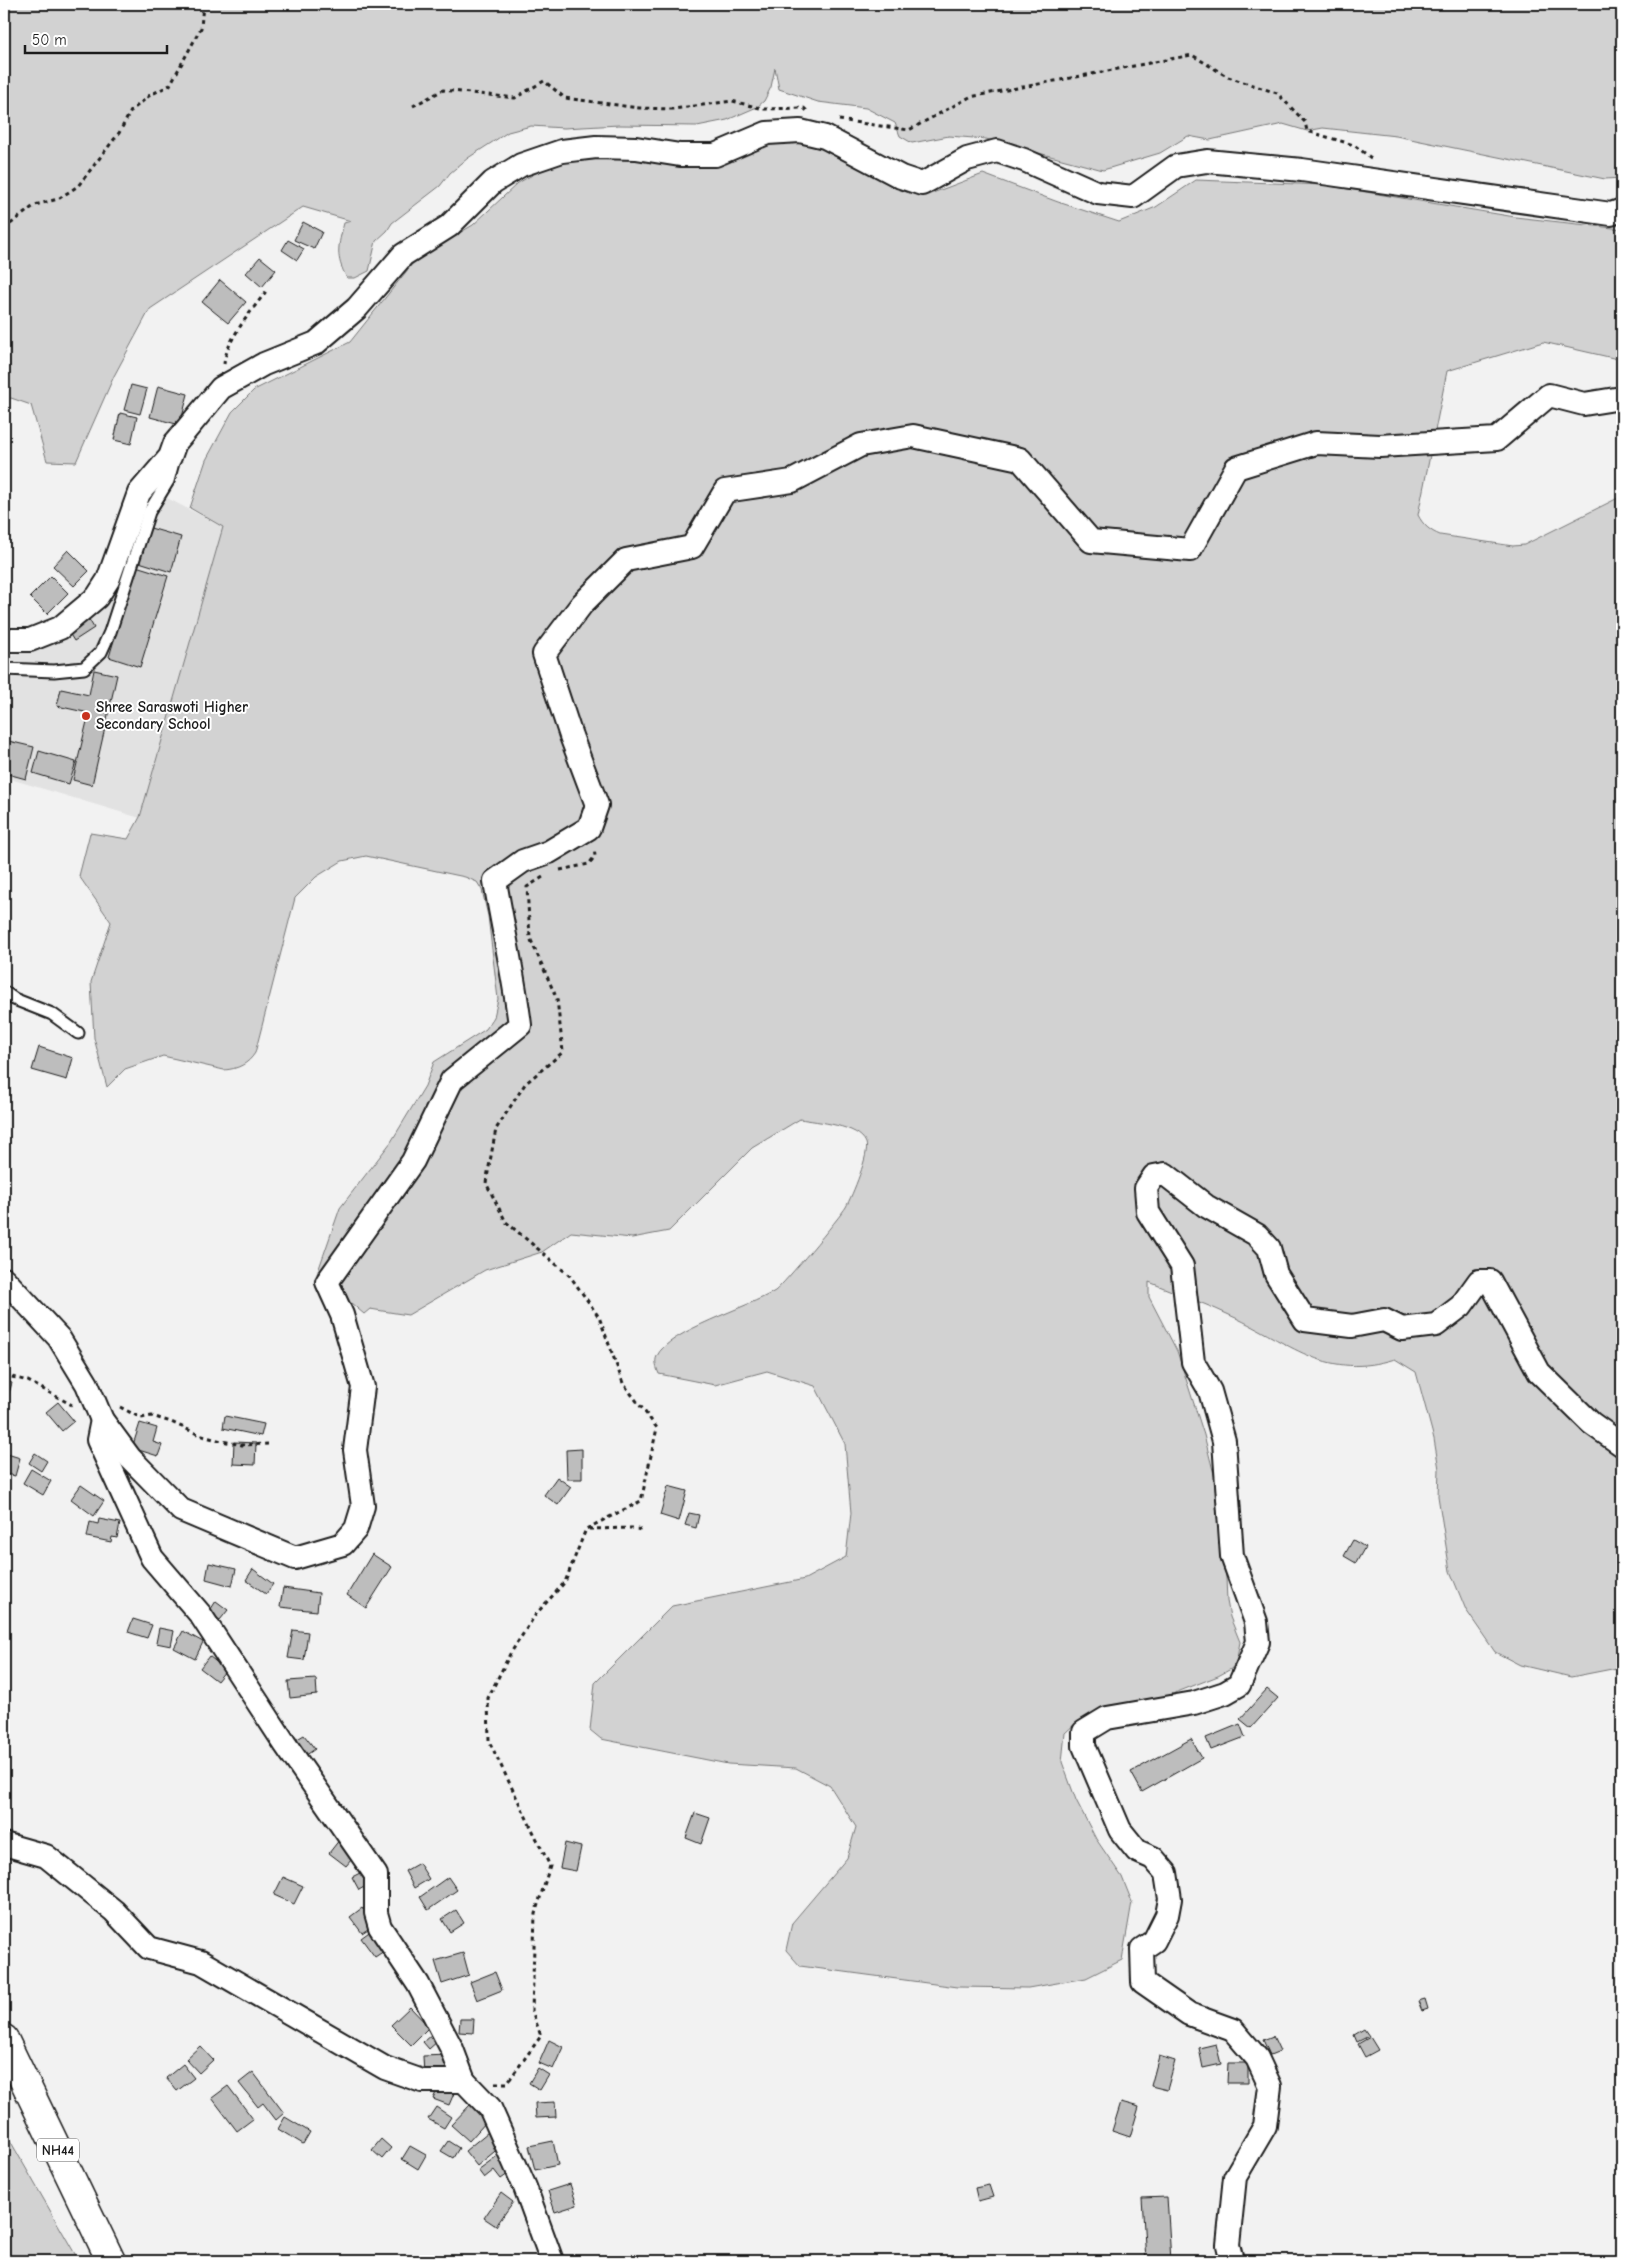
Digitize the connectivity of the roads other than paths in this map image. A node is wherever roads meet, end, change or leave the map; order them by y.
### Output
1 (1622, 210) edge
2 (1622, 400) edge
3 (181, 436) junction
4 (4, 640) edge
5 (4, 669) edge
6 (4, 992) edge
7 (78, 1033) dead end
8 (4, 1279) edge
9 (107, 1413) junction
10 (1622, 1445) edge
11 (4, 1844) edge
12 (4, 2039) edge
13 (464, 2081) junction
14 (111, 2261) edge
15 (552, 2261) edge
16 (1232, 2261) edge

1 - 3 street
2 - 9 street
3 - 4 street
3 - 5 lane
6 - 7 lane
8 - 9 street
9 - 13 street
10 - 16 street
11 - 13 street
12 - 14 main road, NH44
13 - 15 street

